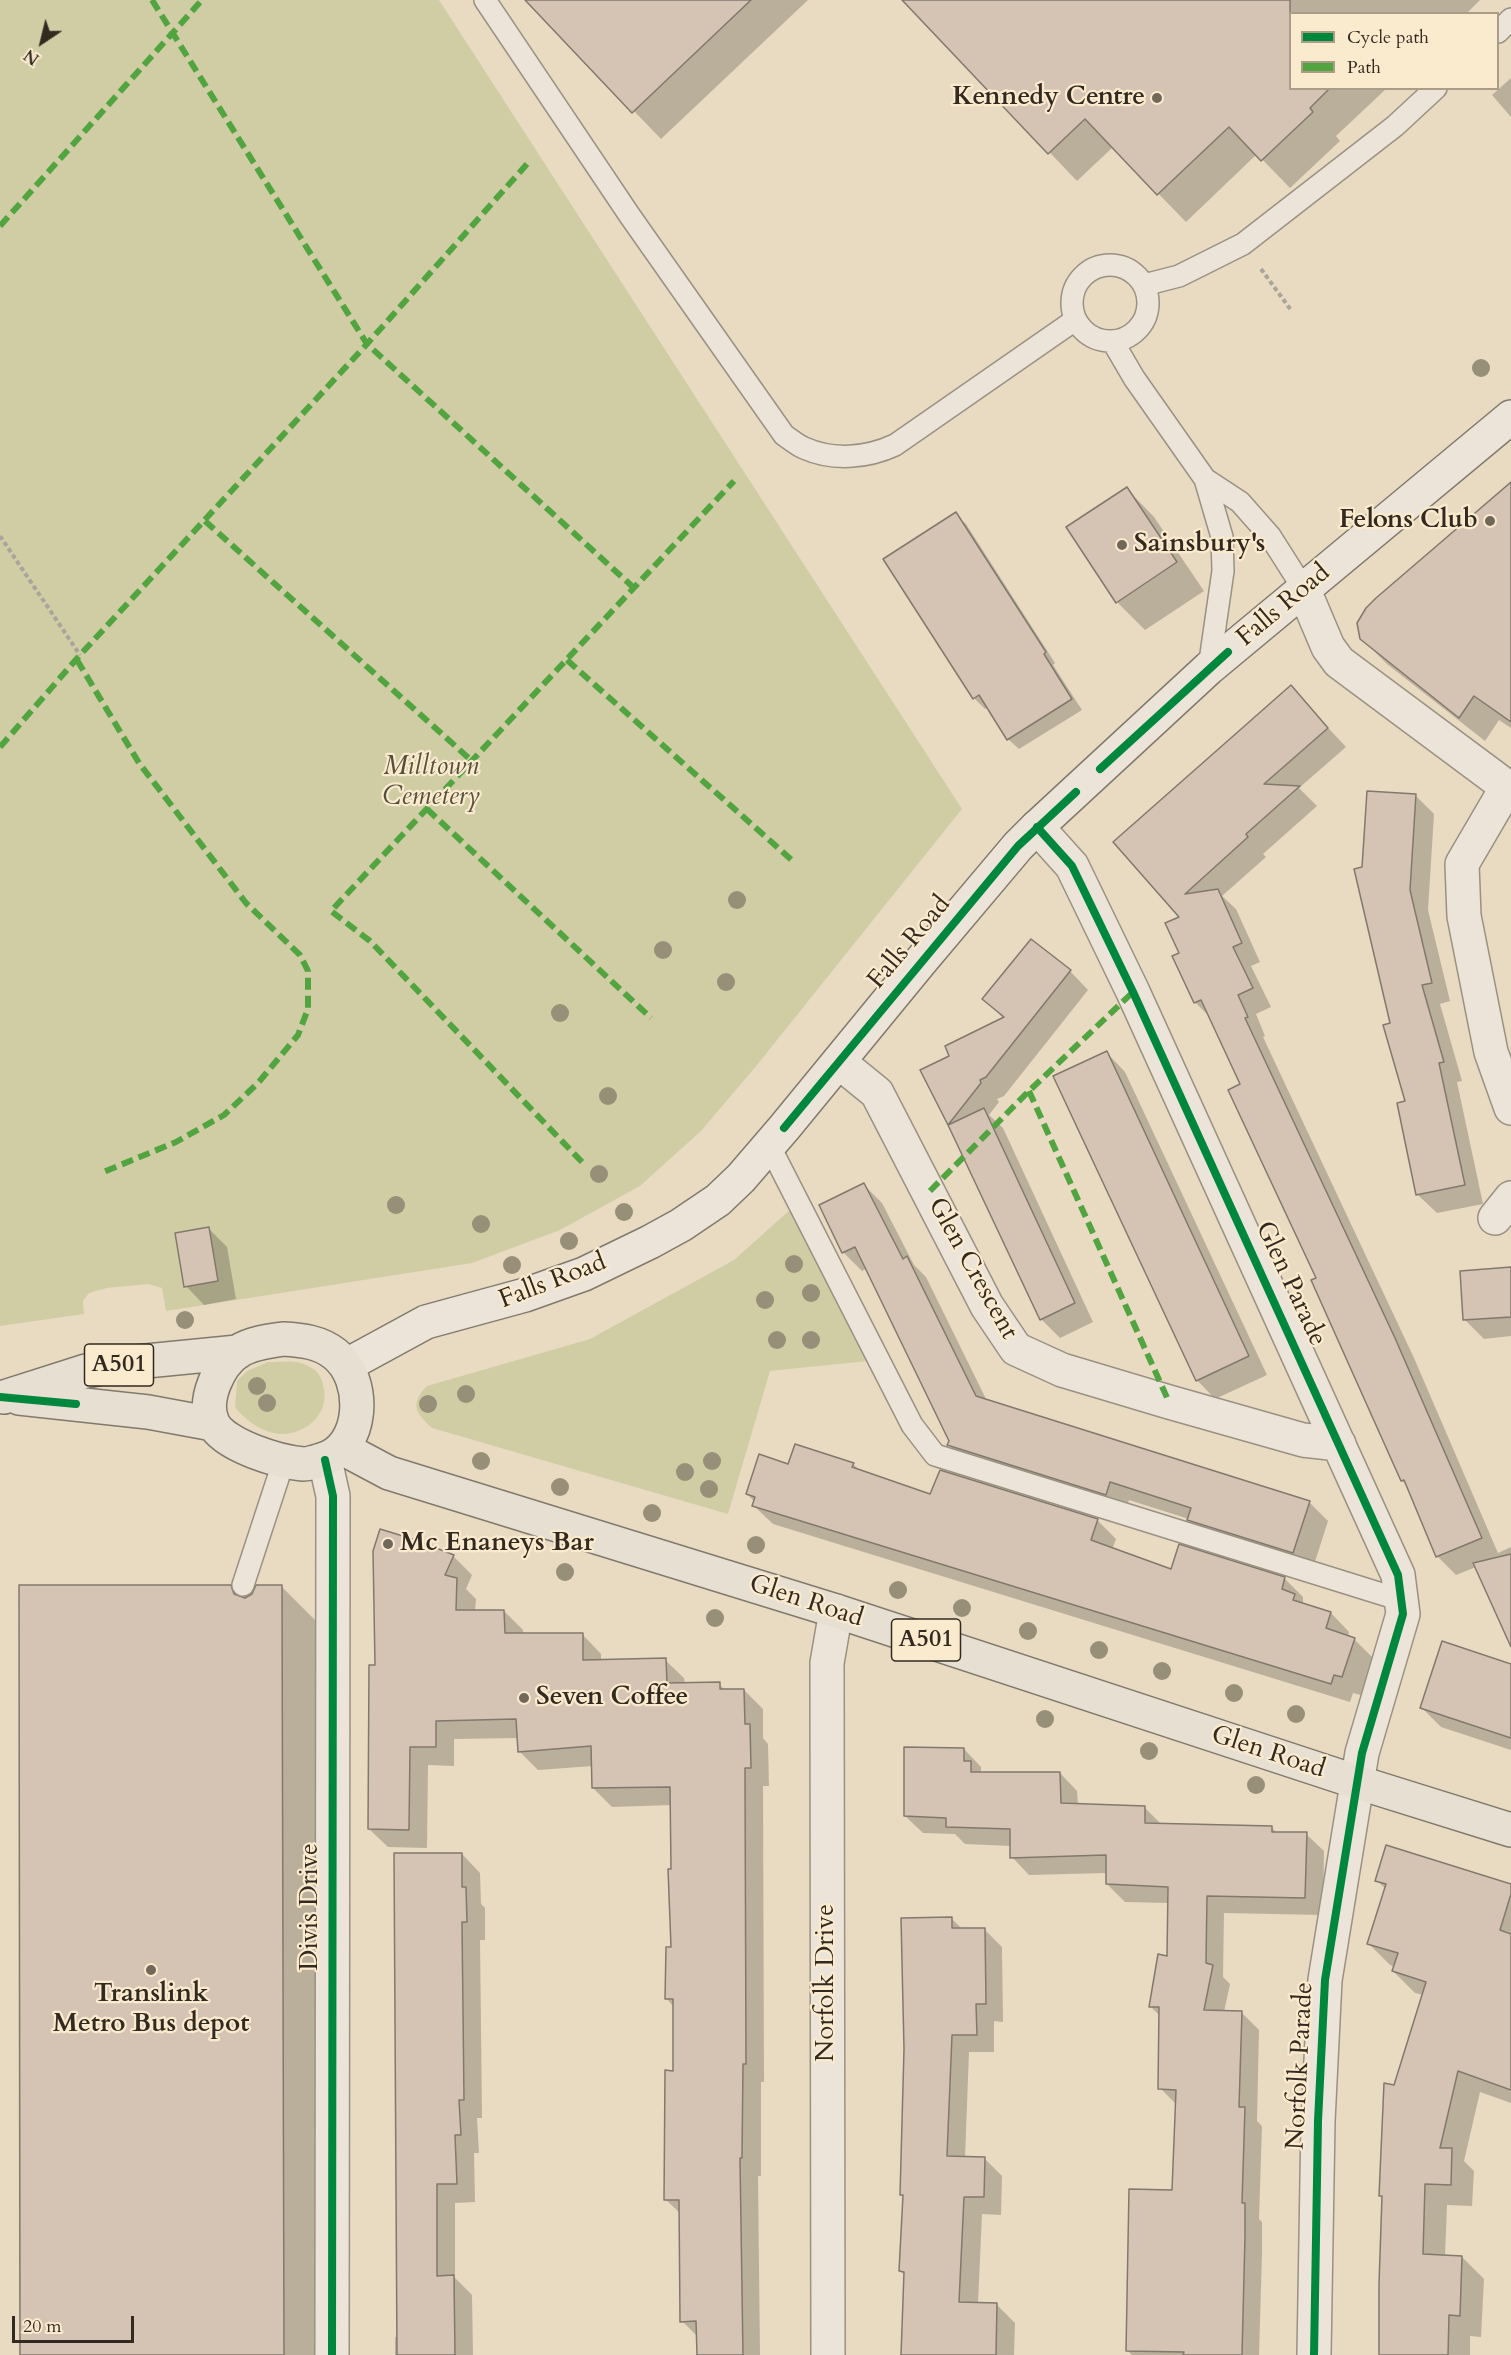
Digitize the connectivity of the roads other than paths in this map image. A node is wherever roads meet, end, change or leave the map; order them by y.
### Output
1 (485, 0) edge
2 (1511, 19) edge
3 (1499, 30) edge
4 (1434, 90) edge
5 (1144, 285) junction
6 (1075, 320) junction
7 (1113, 342) junction
8 (1511, 417) edge
9 (1205, 478) junction
10 (1303, 588) junction
11 (1209, 668) junction
12 (1509, 788) edge
13 (1037, 827) junction
14 (839, 1062) junction
15 (1511, 1108) edge
16 (768, 1145) junction
17 (238, 1352) junction
18 (347, 1365) junction
19 (2, 1397) edge
20 (213, 1424) junction
21 (1340, 1444) junction
22 (334, 1454) junction
23 (284, 1460) junction
24 (243, 1585) dead end
25 (1401, 1600) junction
26 (836, 1611) junction
27 (1357, 1782) junction
28 (1511, 1830) edge
29 (332, 2355) edge
30 (828, 2355) edge
31 (1314, 2355) edge

1 - 6 lane
2 - 3 lane
4 - 5 lane
5 - 6 lane
5 - 7 lane
6 - 7 lane
7 - 9 lane
8 - 10 street, Falls Road
9 - 10 lane
9 - 11 lane
10 - 11 street, Falls Road
10 - 12 street
11 - 13 street, Falls Road
12 - 15 street
13 - 14 street, Falls Road
13 - 21 street, Glen Parade
14 - 16 street, Falls Road
14 - 21 street, Glen Crescent
16 - 18 street, Falls Road
16 - 25 lane
17 - 18 main road, A501
17 - 19 main road, A501
17 - 20 main road, A501
18 - 22 main road
19 - 20 main road, A501
20 - 23 main road, A501
21 - 25 street, Glen Parade
22 - 23 main road, A501
22 - 26 main road, Glen Road / A501
22 - 29 street, Divis Drive
23 - 24 lane
25 - 27 street, Glen Parade
26 - 27 main road, Glen Road / A501
26 - 30 street, Norfolk Drive
27 - 28 main road, Glen Road / A501
27 - 31 street, Norfolk Parade

